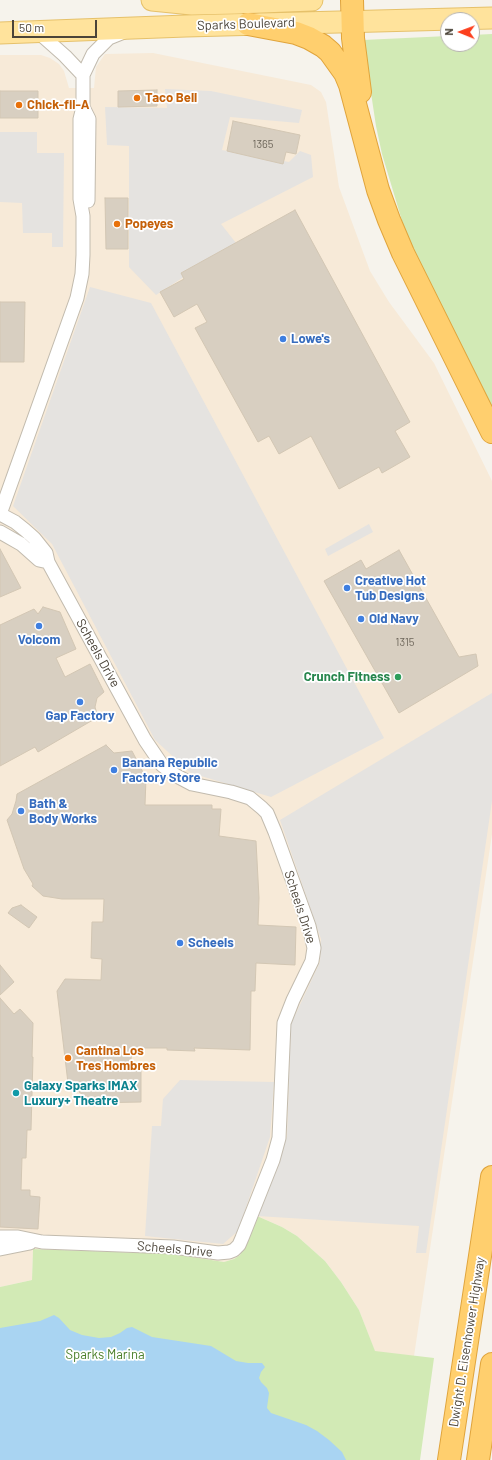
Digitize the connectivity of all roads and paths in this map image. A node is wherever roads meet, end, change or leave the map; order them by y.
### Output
1 (152, 0) edge
2 (312, 0) edge
3 (352, 0) edge
4 (492, 18) edge
5 (353, 22) junction
6 (248, 24) junction
7 (133, 29) junction
8 (38, 32) junction
9 (0, 33) edge
10 (83, 75) junction
11 (372, 162) junction
12 (492, 432) edge
13 (0, 514) edge
14 (0, 532) edge
15 (48, 562) junction
16 (492, 1177) edge
17 (0, 1237) edge
18 (42, 1242) junction
19 (0, 1248) edge
20 (492, 1364) edge
21 (449, 1460) edge
22 (478, 1460) edge

1 - 2 main road, Sparks Boulevard
3 - 5 highway
4 - 5 main road, Sparks Boulevard
5 - 6 main road, Sparks Boulevard
5 - 11 highway
6 - 7 main road, Sparks Boulevard
6 - 11 highway
7 - 8 main road, Sparks Boulevard
7 - 10 street
8 - 9 main road, Sparks Boulevard
8 - 10 street
10 - 13 street
11 - 12 highway
13 - 15 street, Scheels Drive
14 - 15 street
15 - 18 street, Scheels Drive
16 - 21 highway, Dwight D. Eisenhower Highway
17 - 18 street, Scheels Drive
18 - 19 street
20 - 22 highway

